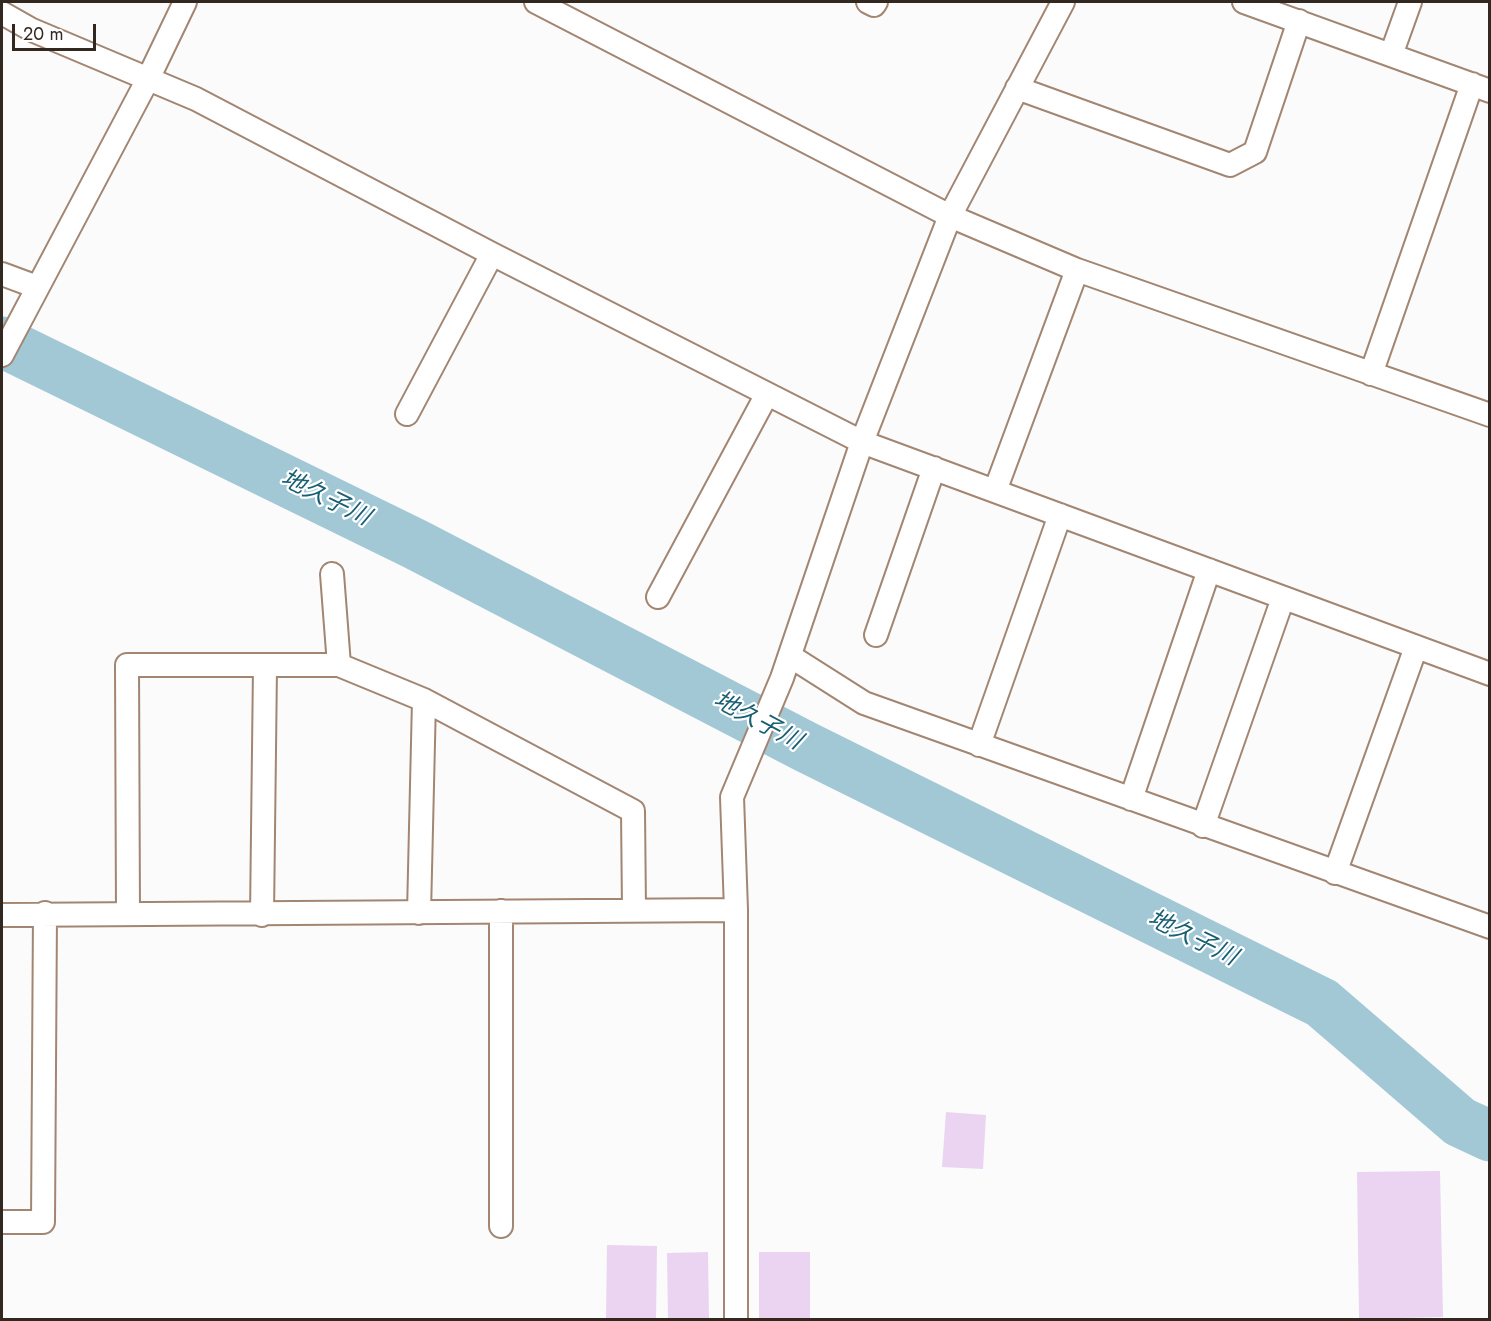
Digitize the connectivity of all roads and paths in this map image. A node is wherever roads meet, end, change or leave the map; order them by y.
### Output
1 (185, 2) edge
2 (536, 2) edge
3 (868, 2) edge
4 (876, 2) edge
5 (1063, 2) edge
6 (1244, 2) edge
7 (1410, 2) edge
8 (2, 14) edge
9 (1299, 21) junction
10 (1391, 55) junction
11 (148, 79) junction
12 (1481, 87) edge
13 (1017, 88) junction
14 (950, 216) junction
15 (492, 254) junction
16 (1077, 270) junction
17 (2, 274) edge
18 (34, 294) junction
19 (2, 355) edge
20 (1371, 374) junction
21 (768, 394) junction
22 (407, 414) dead end
23 (1490, 415) edge
24 (862, 442) junction
25 (934, 468) junction
26 (995, 491) junction
27 (1060, 515) junction
28 (1209, 570) junction
29 (332, 574) dead end
30 (658, 597) dead end
31 (1284, 598) junction
32 (876, 635) dead end
33 (1416, 647) junction
34 (790, 657) junction
35 (339, 665) junction
36 (265, 667) junction
37 (1490, 674) edge
38 (424, 700) junction
39 (979, 745) junction
40 (1131, 800) junction
41 (1203, 826) junction
42 (1335, 873) junction
43 (634, 910) junction
44 (736, 910) junction
45 (501, 911) junction
46 (45, 913) junction
47 (419, 913) junction
48 (128, 914) junction
49 (2, 915) edge
50 (262, 915) junction
51 (1490, 927) edge
52 (2, 1222) edge
53 (501, 1226) dead end
54 (736, 1320) edge

1 - 11 street
2 - 14 street
3 - 4 street
5 - 13 street
6 - 9 street
7 - 10 street
8 - 11 street
9 - 10 street
9 - 13 street
10 - 12 street
11 - 15 street
11 - 18 street
12 - 20 street
13 - 14 street
14 - 16 street
14 - 24 street
15 - 21 street
15 - 22 street
16 - 20 street
16 - 26 street
17 - 18 street
18 - 19 street
20 - 23 street
21 - 24 street
21 - 30 street
24 - 25 street
24 - 34 street
25 - 26 street
25 - 32 street
26 - 27 street
27 - 28 street
27 - 39 street
28 - 31 street
28 - 40 street
29 - 35 street
31 - 33 street
31 - 41 street
33 - 37 street
33 - 42 street
34 - 39 street
34 - 44 street
35 - 36 street
35 - 38 street
36 - 48 street
36 - 50 street
38 - 43 street
38 - 47 street
39 - 40 street
40 - 41 street
41 - 42 street
42 - 51 street
43 - 44 street
43 - 45 street
44 - 54 street
45 - 47 street
45 - 53 street
46 - 48 street
46 - 49 street
46 - 52 street
47 - 50 street
48 - 50 street

